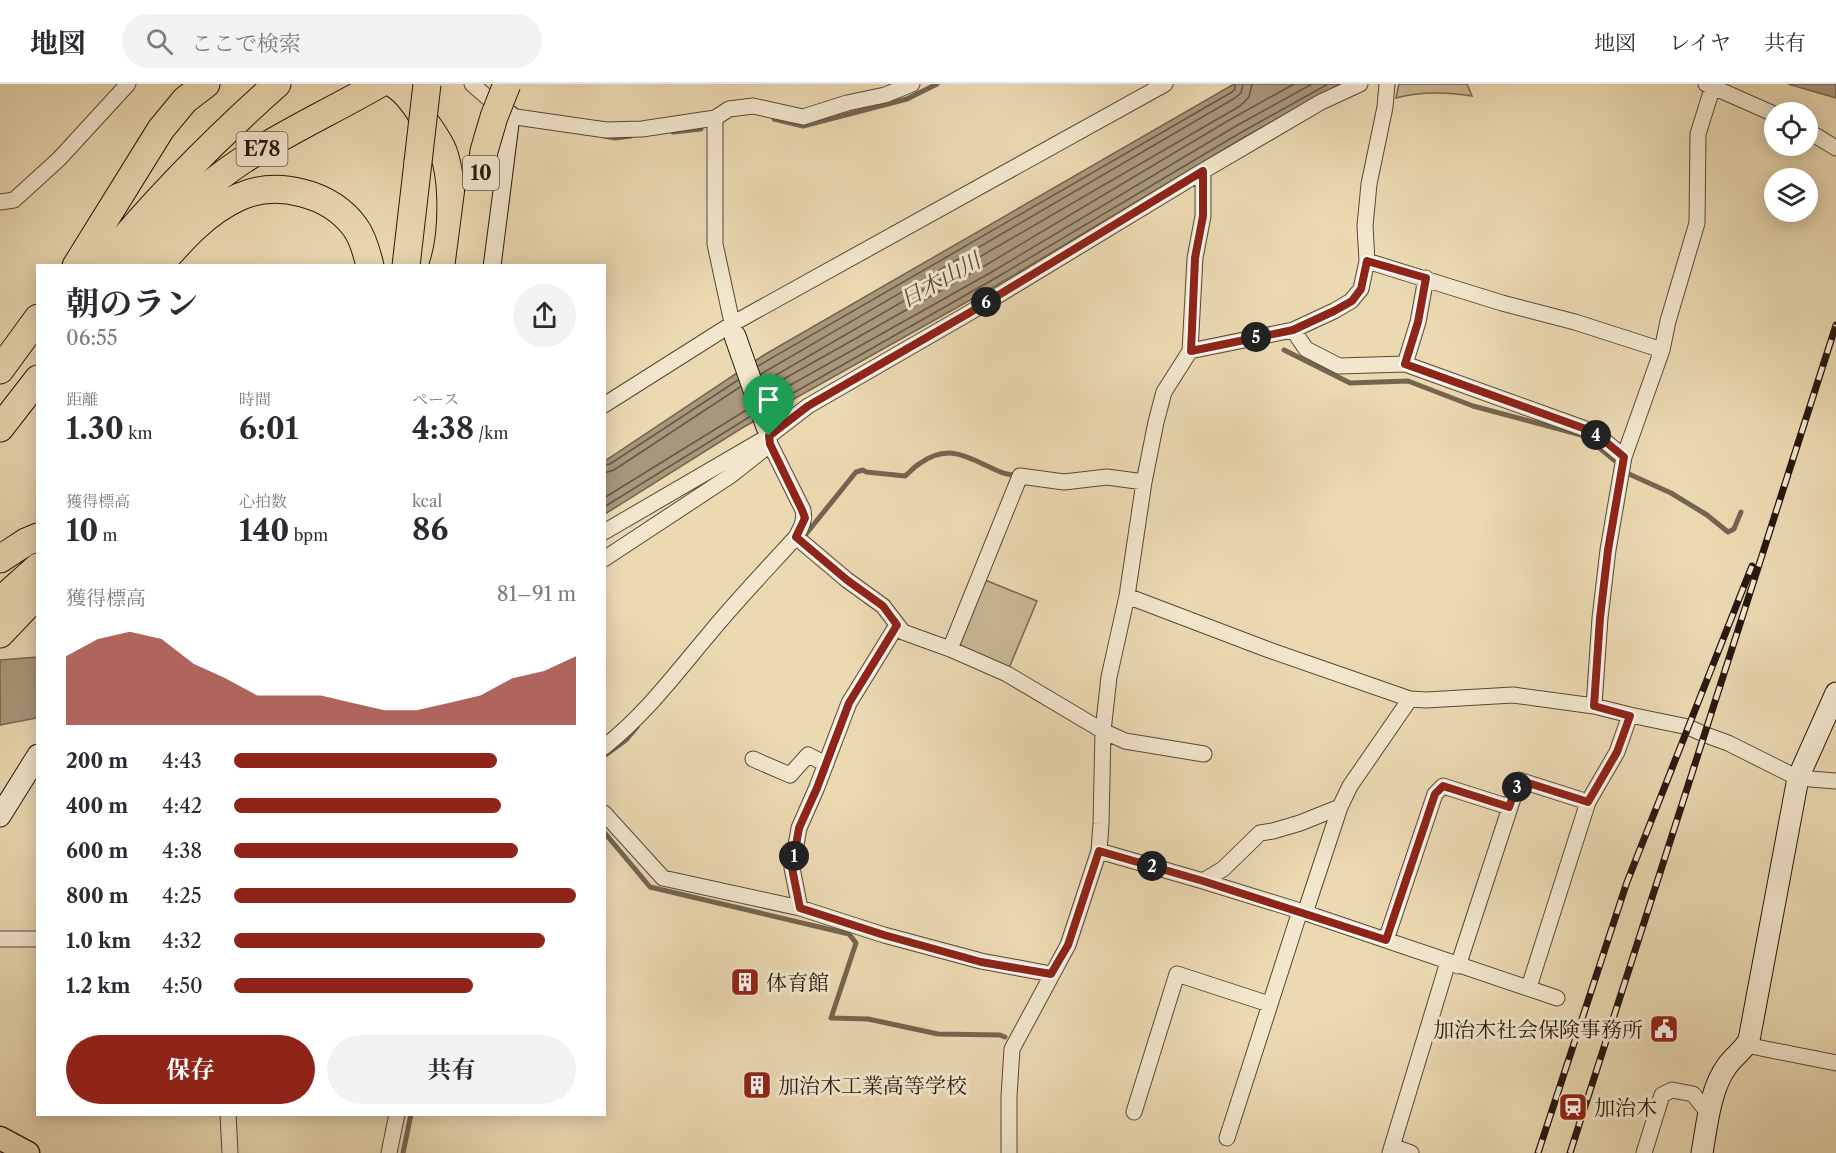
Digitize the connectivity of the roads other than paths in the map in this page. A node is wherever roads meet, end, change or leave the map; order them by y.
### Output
1 (128, 84) edge
2 (206, 84) edge
3 (277, 84) edge
4 (380, 84) edge
5 (394, 84) edge
6 (427, 84) edge
7 (472, 84) edge
8 (507, 84) edge
9 (1165, 84) edge
10 (1360, 84) edge
11 (1387, 84) edge
12 (907, 85) edge
13 (1710, 85) edge
14 (1764, 109) edge
15 (509, 116) junction
16 (715, 118) junction
17 (1818, 137) edge
18 (1836, 148) edge
19 (1203, 171) junction
20 (0, 202) edge
21 (150, 224) junction
22 (1367, 261) junction
23 (77, 264) edge
24 (103, 264) edge
25 (128, 264) edge
26 (161, 264) edge
27 (370, 264) edge
28 (406, 264) edge
29 (442, 264) edge
30 (469, 264) edge
31 (490, 264) edge
32 (1426, 278) junction
33 (36, 321) edge
34 (733, 330) junction
35 (1293, 330) junction
36 (36, 343) edge
37 (1662, 350) junction
38 (1191, 351) junction
39 (1405, 364) junction
40 (0, 370) edge
41 (36, 382) edge
42 (0, 387) edge
43 (36, 401) edge
44 (606, 404) edge
45 (0, 428) edge
46 (769, 435) junction
47 (0, 438) edge
48 (1624, 457) junction
49 (1144, 482) junction
50 (606, 531) edge
51 (796, 537) junction
52 (32, 539) edge
53 (606, 558) edge
54 (0, 559) edge
55 (36, 569) edge
56 (0, 576) edge
57 (36, 596) edge
58 (1127, 596) junction
59 (0, 601) edge
60 (897, 625) junction
61 (0, 634) edge
62 (950, 650) junction
63 (1836, 693) edge
64 (1410, 699) junction
65 (1594, 706) junction
66 (1630, 716) junction
67 (1103, 731) junction
68 (606, 745) edge
69 (1204, 754) dead end
70 (36, 758) edge
71 (753, 759) dead end
72 (826, 764) junction
73 (1798, 778) junction
74 (1836, 781) edge
75 (1588, 802) junction
76 (1340, 807) junction
77 (1509, 807) junction
78 (606, 815) edge
79 (0, 816) edge
80 (1099, 851) junction
81 (1203, 881) junction
82 (800, 908) junction
83 (1302, 912) junction
84 (0, 939) edge
85 (36, 939) edge
86 (1386, 940) junction
87 (1453, 964) junction
88 (1051, 974) junction
89 (1529, 987) junction
90 (1557, 998) dead end
91 (1269, 1004) junction
92 (1746, 1045) junction
93 (1836, 1063) edge
94 (1134, 1112) dead end
95 (1710, 1114) junction
96 (228, 1116) edge
97 (397, 1116) edge
98 (0, 1138) edge
99 (1227, 1138) dead end
100 (1391, 1149) edge
101 (28, 1153) edge
102 (230, 1153) edge
103 (389, 1153) edge
104 (1009, 1153) edge
105 (1411, 1153) edge
106 (1644, 1153) edge
107 (1702, 1153) edge

1 - 20 street
2 - 23 highway
3 - 21 highway, E78
4 - 21 highway, E78
5 - 29 highway
6 - 28 highway, bridge
7 - 15 street
8 - 30 highway, 10, bridge
9 - 34 street
10 - 19 street
11 - 22 street
12 - 16 street
13 - 14 street
13 - 37 street
15 - 16 street
15 - 31 street
16 - 34 street
17 - 18 street
19 - 38 street
19 - 46 street
21 - 24 highway, E78
21 - 25 highway, E78
22 - 32 street
22 - 35 street
26 - 27 highway
32 - 37 street
32 - 39 street
33 - 40 highway
34 - 44 street
34 - 46 street
35 - 38 street
35 - 39 street
36 - 42 highway
37 - 48 street
38 - 49 street
39 - 48 street
41 - 45 highway
43 - 47 highway
46 - 50 street
46 - 51 street
46 - 53 street
48 - 65 street
49 - 58 street
49 - 62 street
51 - 60 street
51 - 68 street
52 - 54 highway
52 - 56 highway
55 - 59 highway
57 - 61 highway
58 - 64 street
58 - 67 street
60 - 62 street
60 - 72 street
62 - 67 street
63 - 73 street
64 - 65 street
64 - 76 street
65 - 66 street
66 - 73 street
66 - 75 street
67 - 69 street
67 - 80 street
70 - 79 street
71 - 72 street
72 - 82 street
73 - 74 street
73 - 92 street
75 - 77 street
75 - 89 street
76 - 81 street
76 - 83 street
77 - 86 street
77 - 87 street
78 - 82 street
80 - 81 street
80 - 88 street
81 - 83 street
82 - 88 street
83 - 86 street
83 - 91 street
84 - 85 street
86 - 87 street
87 - 89 street
87 - 100 street
88 - 104 street
89 - 90 street
91 - 94 street
91 - 99 street
92 - 93 street
92 - 95 street
95 - 106 street
95 - 107 street
96 - 102 street
97 - 103 street
98 - 101 main road
100 - 105 street

